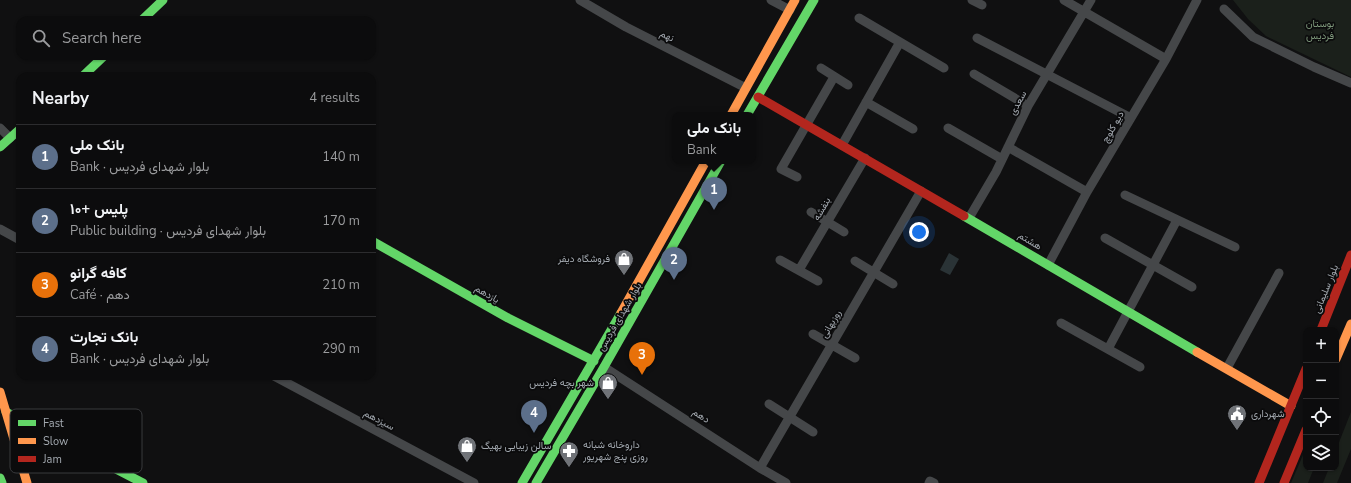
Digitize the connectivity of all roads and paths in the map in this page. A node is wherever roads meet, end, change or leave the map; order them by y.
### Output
1 (149, 0) edge
2 (580, 0) edge
3 (772, 0) edge
4 (795, 0) edge
5 (814, 0) edge
6 (972, 0) edge
7 (1064, 0) edge
8 (1090, 0) edge
9 (1197, 0) edge
10 (160, 3) edge
11 (982, 5) dead end
12 (1224, 9) dead end
13 (790, 10) junction
14 (1084, 11) junction
15 (146, 16) edge
16 (859, 18) dead end
17 (977, 38) dead end
18 (900, 42) junction
19 (1166, 59) junction
20 (100, 60) edge
21 (821, 68) dead end
22 (944, 68) dead end
23 (86, 72) edge
24 (974, 74) dead end
25 (1046, 74) junction
26 (834, 77) junction
27 (1351, 83) edge
28 (848, 85) dead end
29 (746, 88) junction
30 (758, 97) junction
31 (866, 102) junction
32 (1028, 106) junction
33 (733, 112) edge
34 (749, 112) edge
35 (1131, 118) junction
36 (807, 125) junction
37 (0, 128) edge
38 (948, 128) dead end
39 (913, 129) dead end
40 (16, 133) edge
41 (10, 138) junction
42 (842, 145) junction
43 (0, 147) edge
44 (1008, 147) junction
45 (865, 158) junction
46 (1002, 159) junction
47 (704, 164) edge
48 (719, 164) edge
49 (797, 177) dead end
50 (921, 191) junction
51 (1087, 192) junction
52 (1125, 195) dead end
53 (811, 212) dead end
54 (969, 218) junction
55 (1177, 220) junction
56 (827, 222) junction
57 (3, 232) edge
58 (844, 232) dead end
59 (16, 238) edge
60 (1104, 238) dead end
61 (376, 242) edge
62 (1235, 247) dead end
63 (1351, 255) edge
64 (780, 260) dead end
65 (855, 261) dead end
66 (1048, 265) junction
67 (1153, 266) junction
68 (799, 270) junction
69 (873, 273) junction
70 (1279, 273) dead end
71 (818, 281) dead end
72 (893, 284) dead end
73 (1192, 287) dead end
74 (1128, 311) junction
75 (1061, 324) dead end
76 (1351, 324) edge
77 (1322, 327) edge
78 (813, 334) dead end
79 (832, 345) junction
80 (1108, 349) junction
81 (1339, 352) edge
82 (855, 358) dead end
83 (594, 361) junction
84 (604, 367) junction
85 (1140, 367) dead end
86 (1227, 368) junction
87 (1303, 376) edge
88 (281, 380) edge
89 (0, 392) edge
90 (769, 404) dead end
91 (1291, 406) junction
92 (6, 412) junction
93 (10, 414) edge
94 (790, 417) junction
95 (10, 426) edge
96 (813, 432) dead end
97 (1304, 435) edge
98 (760, 468) junction
99 (24, 473) edge
100 (124, 473) edge
101 (0, 478) edge
102 (2, 483) edge
103 (27, 483) edge
104 (143, 483) edge
105 (474, 483) edge
106 (522, 483) edge
107 (536, 483) edge
108 (786, 483) edge
109 (1259, 483) edge
110 (1284, 483) edge

1 - 10 street
2 - 29 street, نهم
3 - 13 street
4 - 13 main road
5 - 30 main road
6 - 11 street
7 - 14 street
8 - 14 street, سعدی
9 - 19 street, دیو کلوچ
10 - 15 main road
12 - 27 street
13 - 29 main road
14 - 19 street
14 - 25 street, سعدی
16 - 18 street
17 - 25 street
18 - 22 street
18 - 31 street
19 - 35 street, دیو کلوچ
20 - 23 main road
21 - 26 street
24 - 32 street
25 - 32 street, سعدی
25 - 35 street
26 - 28 street
26 - 36 street
29 - 33 main road
30 - 34 main road
30 - 36 main road, هشتم
31 - 39 street
31 - 42 street
32 - 44 street, سعدی
35 - 51 street, دیو کلوچ
36 - 42 main road, هشتم
36 - 49 street
37 - 41 street
38 - 46 street
40 - 41 main road
41 - 43 main road
42 - 45 main road, هشتم
44 - 46 street, سعدی
44 - 51 street
45 - 50 main road, هشتم
45 - 56 street, بنفشه
46 - 54 street, سعدی
47 - 83 main road, بلوار شهدای فردیس
48 - 84 main road, بلوار شهدای فردیس
50 - 54 main road, هشتم
50 - 69 street, روزبهانی
51 - 66 street, دیو کلوچ
52 - 55 street
53 - 56 street
54 - 66 main road, هشتم
55 - 62 street
55 - 67 street
56 - 58 street
56 - 68 street, بنفشه
57 - 59 street
60 - 67 street
61 - 83 main road, یازدهم
63 - 77 main road, بلوار سلیمانی
64 - 68 street
65 - 69 street
66 - 74 main road, هشتم
67 - 73 street
67 - 74 street
68 - 71 street
69 - 72 street
69 - 79 street, روزبهانی
70 - 86 street
74 - 80 street
74 - 86 main road, هشتم
75 - 80 street
76 - 81 main road
78 - 79 street
79 - 82 street
79 - 94 street, روزبهانی
80 - 85 street
83 - 106 main road, بلوار شهدای فردیس
84 - 98 street, دهم
84 - 107 main road, بلوار شهدای فردیس
86 - 91 main road, هشتم
87 - 91 main road
88 - 105 street, سیزدهم
89 - 92 main road
90 - 94 street
91 - 109 main road
92 - 93 main road
92 - 95 main road
94 - 96 street
94 - 98 street, روزبهانی
97 - 110 main road
98 - 108 street, دهم
99 - 103 main road
100 - 104 main road
101 - 102 main road

